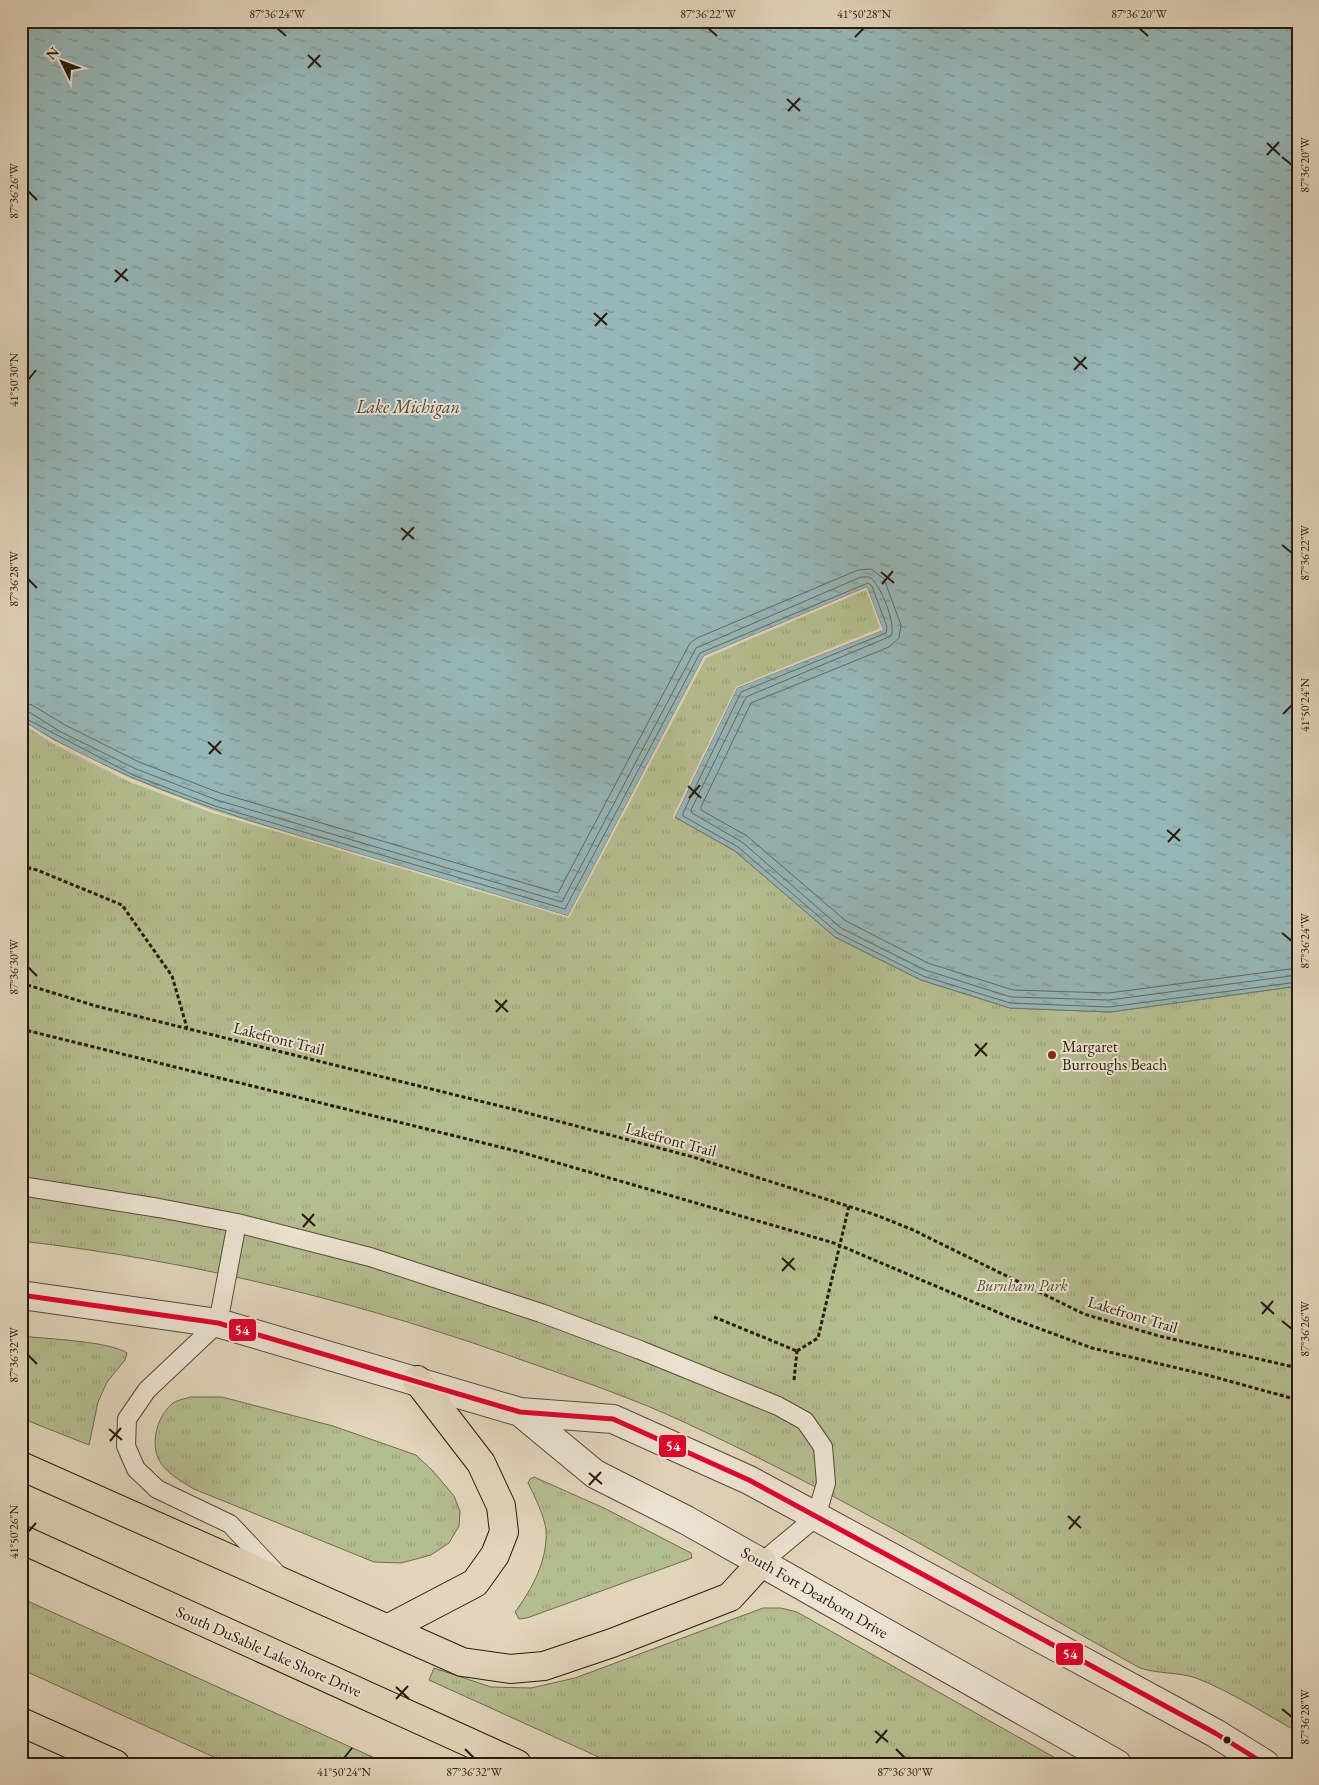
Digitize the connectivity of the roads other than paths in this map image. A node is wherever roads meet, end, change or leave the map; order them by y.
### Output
1 (21, 1186) edge
2 (237, 1224) junction
3 (21, 1295) edge
4 (218, 1323) junction
5 (417, 1380) junction
6 (520, 1412) junction
7 (21, 1466) edge
8 (816, 1517) junction
9 (21, 1539) edge
10 (762, 1562) junction
11 (289, 1586) junction
12 (389, 1628) junction
13 (21, 1722) edge
14 (115, 1764) edge
15 (517, 1764) edge
16 (1117, 1764) edge
17 (1265, 1764) edge

1 - 2 lane
2 - 4 lane
2 - 8 lane
3 - 4 street, South Fort Dearborn Drive
4 - 5 street, South Fort Dearborn Drive
4 - 11 lane
5 - 6 street, South Fort Dearborn Drive
5 - 12 highway
6 - 8 street, South Fort Dearborn Drive
6 - 10 street, South Fort Dearborn Drive
7 - 11 highway
8 - 10 lane
8 - 17 street, South Fort Dearborn Drive
9 - 15 highway, South DuSable Lake Shore Drive
10 - 12 highway
10 - 16 street, South Fort Dearborn Drive
11 - 12 highway
13 - 14 highway

